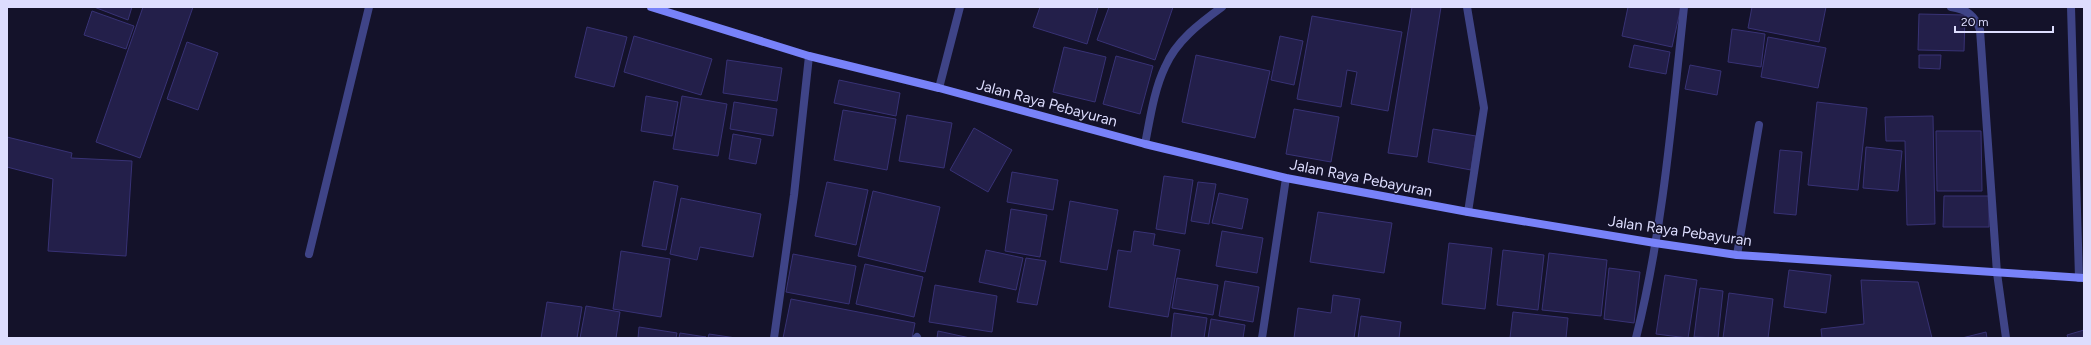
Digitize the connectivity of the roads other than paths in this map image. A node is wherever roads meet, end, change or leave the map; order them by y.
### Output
1 (370, 7) edge
2 (651, 7) edge
3 (960, 7) edge
4 (1222, 7) edge
5 (1467, 7) edge
6 (1684, 7) edge
7 (1951, 7) edge
8 (2071, 7) edge
9 (809, 56) junction
10 (939, 88) junction
11 (1759, 125) dead end
12 (1145, 144) junction
13 (1286, 178) junction
14 (1468, 212) junction
15 (1655, 244) junction
16 (308, 254) dead end
17 (1737, 255) junction
18 (1997, 273) junction
19 (2082, 278) edge
20 (774, 338) edge
21 (1262, 338) edge
22 (1636, 338) edge
23 (2006, 338) edge

1 - 16 street
2 - 9 main road, Jalan Raya Pebayuran
3 - 10 street
4 - 12 street
5 - 14 street
6 - 15 street
7 - 18 street
8 - 19 street
9 - 10 main road, Jalan Raya Pebayuran
9 - 20 street
10 - 12 main road, Jalan Raya Pebayuran
11 - 17 street
12 - 13 main road, Jalan Raya Pebayuran
13 - 14 main road, Jalan Raya Pebayuran
13 - 21 street
14 - 15 main road, Jalan Raya Pebayuran
15 - 17 main road, Jalan Raya Pebayuran
15 - 22 street
17 - 18 main road, Jalan Raya Pebayuran
18 - 19 main road, Jalan Raya Pebayuran
18 - 23 street

